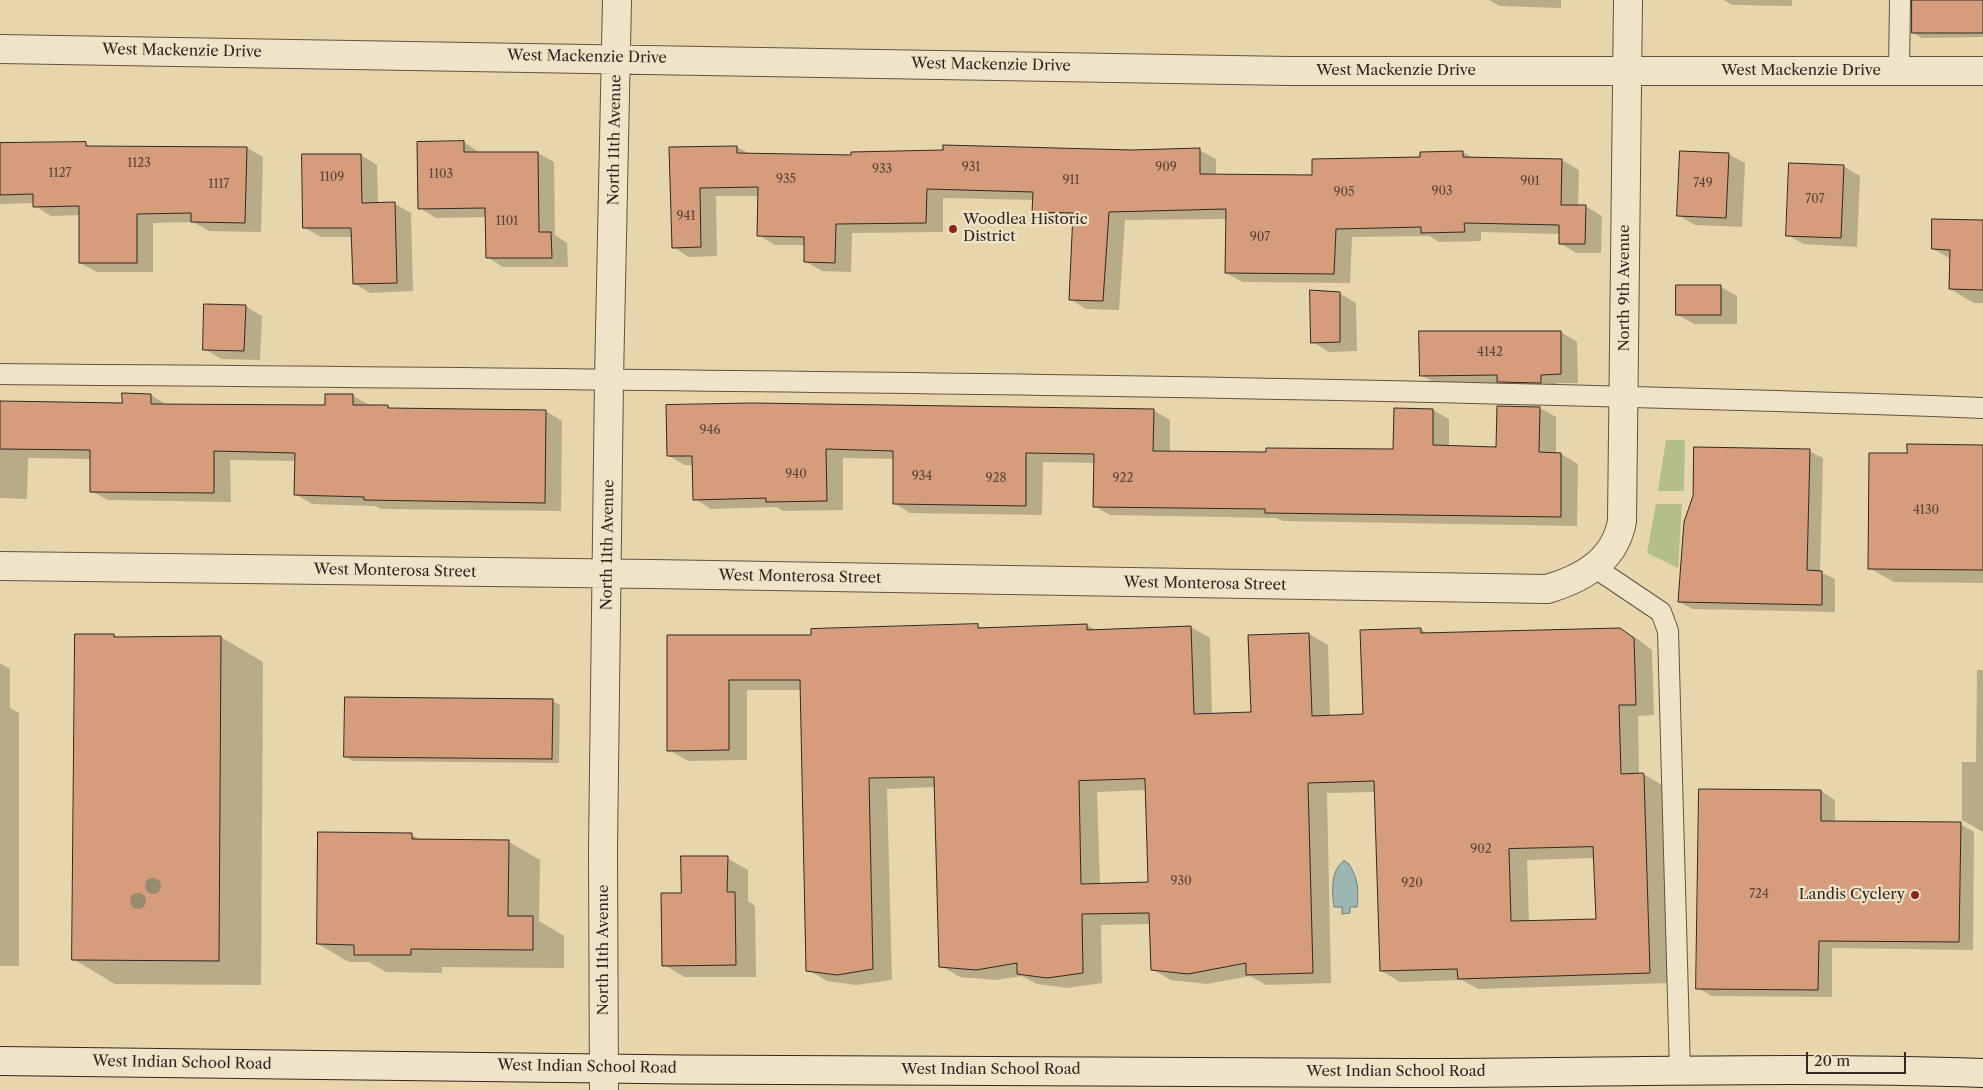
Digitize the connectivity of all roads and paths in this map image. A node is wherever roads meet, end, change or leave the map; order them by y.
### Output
1 (617, 0) edge
2 (1628, 0) edge
3 (1900, 0) edge
4 (0, 49) edge
5 (618, 58) junction
6 (1899, 70) junction
7 (1983, 71) edge
8 (1626, 72) junction
9 (0, 374) edge
10 (609, 379) junction
11 (1624, 395) junction
12 (1983, 408) edge
13 (0, 566) edge
14 (1594, 567) junction
15 (608, 574) junction
16 (0, 1061) edge
17 (1680, 1072) junction
18 (1983, 1073) edge
19 (604, 1079) edge

1 - 5 street, North 11th Avenue
2 - 8 street, North 9th Avenue
3 - 6 lane
4 - 5 street, West Mackenzie Drive
5 - 8 street, West Mackenzie Drive
5 - 10 street, North 11th Avenue
6 - 7 street, West Mackenzie Drive
6 - 8 street, West Mackenzie Drive
8 - 11 street, North 9th Avenue
9 - 10 lane
10 - 11 lane
10 - 15 street, North 11th Avenue
11 - 12 lane
11 - 14 street, North 9th Avenue
13 - 15 street, West Monterosa Street
14 - 15 street, West Monterosa Street
14 - 17 lane
15 - 19 street, North 11th Avenue
16 - 19 street, West Indian School Road
17 - 18 street, West Indian School Road
17 - 19 street, West Indian School Road

